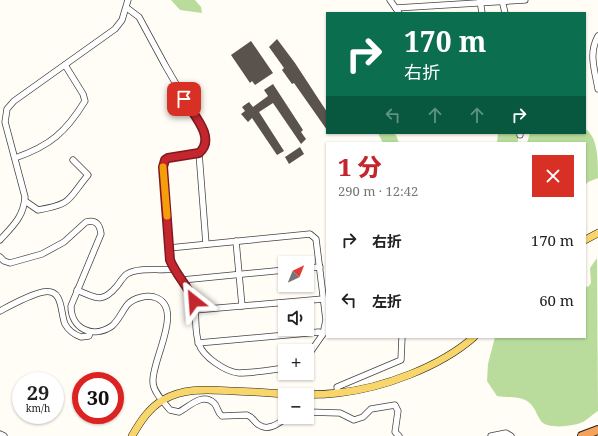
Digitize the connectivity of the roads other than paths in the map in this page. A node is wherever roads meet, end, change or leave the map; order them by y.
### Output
1 (128, 0) edge
2 (390, 0) edge
3 (525, 0) edge
4 (480, 1) edge
5 (502, 1) edge
6 (127, 8) junction
7 (398, 11) edge
8 (482, 12) edge
9 (505, 12) edge
10 (598, 36) edge
11 (65, 65) junction
12 (598, 89) edge
13 (199, 153) junction
14 (15, 158) junction
15 (73, 160) dead end
16 (25, 201) junction
17 (598, 233) edge
18 (586, 239) edge
19 (0, 240) edge
20 (236, 241) junction
21 (206, 244) junction
22 (169, 248) junction
23 (0, 257) edge
24 (314, 267) edge
25 (320, 267) junction
26 (173, 269) junction
27 (278, 271) edge
28 (239, 274) junction
29 (182, 280) junction
30 (77, 290) junction
31 (323, 299) junction
32 (242, 306) junction
33 (195, 310) junction
34 (0, 311) edge
35 (90, 332) junction
36 (323, 334) junction
37 (402, 338) edge
38 (473, 338) edge
39 (198, 343) junction
40 (314, 347) edge
41 (278, 369) edge
42 (338, 393) junction
43 (163, 400) junction
44 (314, 412) edge
45 (278, 423) edge
46 (598, 430) edge
47 (0, 434) edge
48 (4, 436) edge
49 (132, 436) edge
50 (399, 436) edge
51 (491, 436) edge
52 (511, 436) edge
53 (582, 436) edge

1 - 6 street
2 - 7 street
3 - 5 street
4 - 5 street
4 - 7 street
4 - 8 street
5 - 9 street
6 - 11 street
6 - 13 street
10 - 12 street
11 - 14 street
11 - 14 street
13 - 21 street
13 - 22 street
14 - 16 street
15 - 16 street
16 - 19 street
17 - 18 main road
20 - 21 street
20 - 25 street
20 - 28 street
21 - 22 street
22 - 26 street
23 - 30 street
24 - 25 street
25 - 31 street
26 - 29 street
26 - 30 street
27 - 28 street
28 - 29 street
28 - 32 street
29 - 33 street
30 - 35 street
31 - 32 street
31 - 36 street
32 - 33 street
33 - 39 street
34 - 35 street
35 - 43 street
36 - 39 street
36 - 40 street
37 - 42 street
38 - 42 main road
39 - 41 street
42 - 43 main road
43 - 45 street
43 - 49 main road
44 - 50 street
46 - 53 highway
47 - 48 street
51 - 52 street

